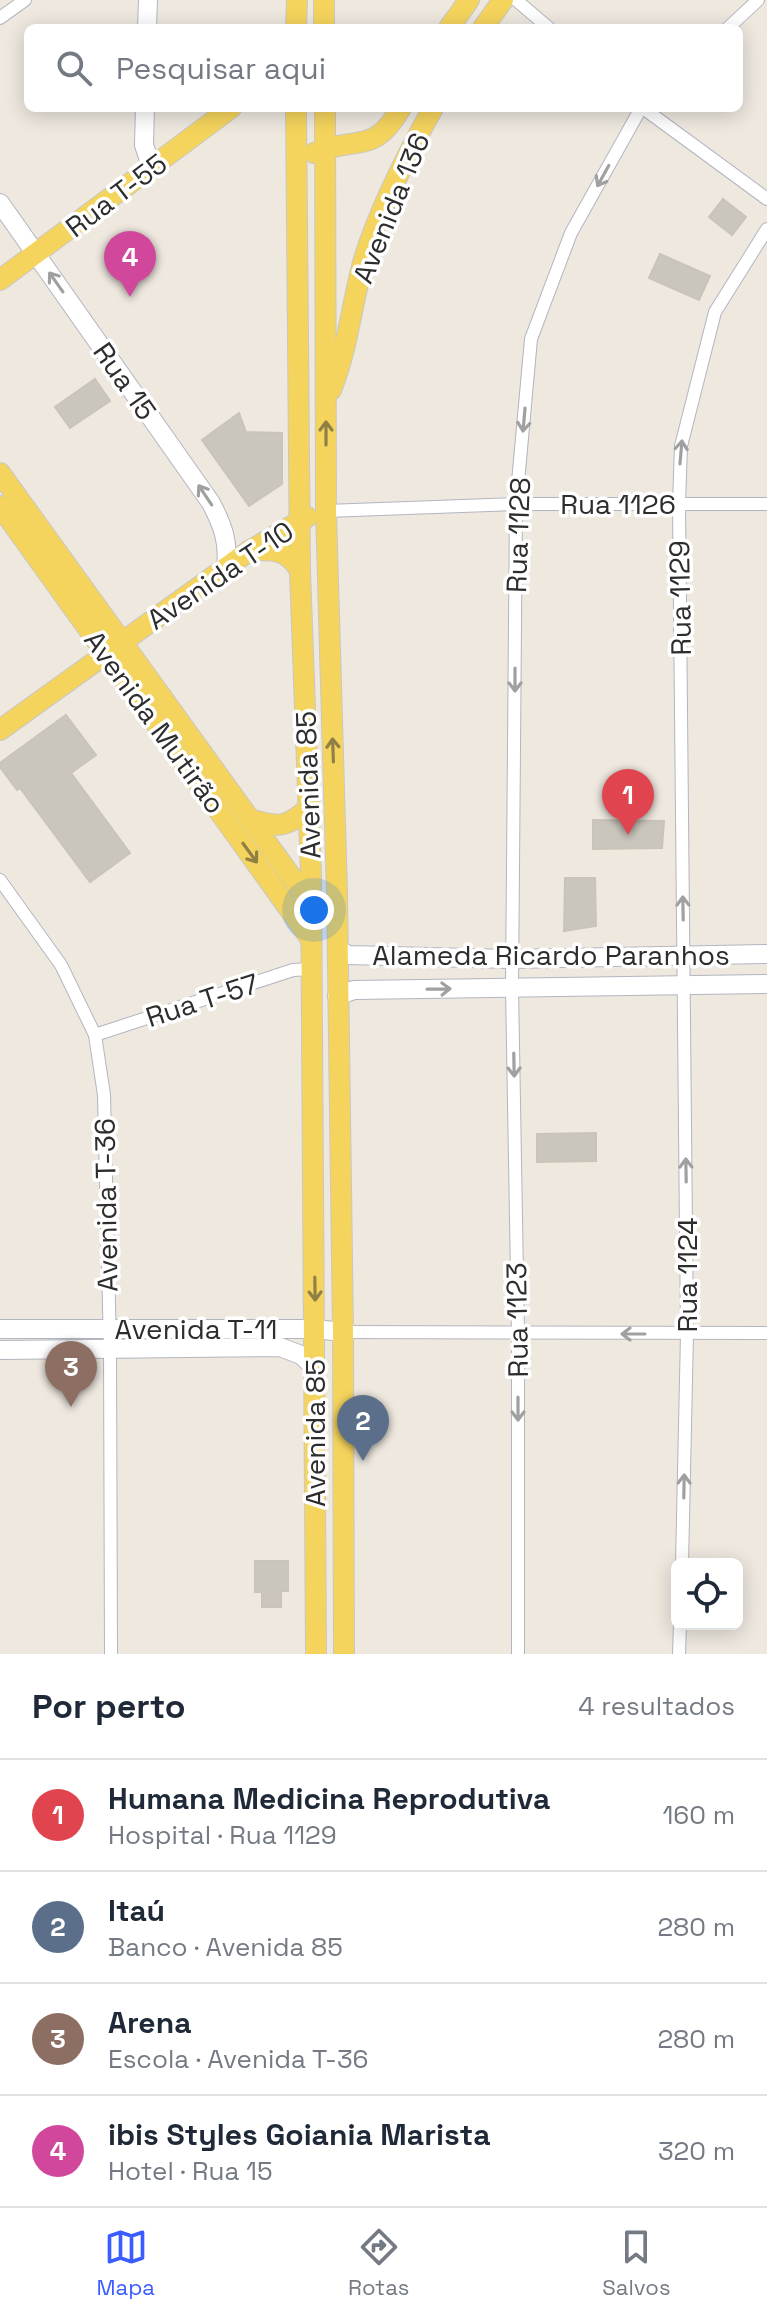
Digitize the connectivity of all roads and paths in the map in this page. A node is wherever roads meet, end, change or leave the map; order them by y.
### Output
1 (25, 0) edge
2 (148, 0) edge
3 (297, 0) edge
4 (324, 0) edge
5 (469, 0) edge
6 (503, 0) edge
7 (516, 0) edge
8 (758, 0) edge
9 (0, 18) edge
10 (147, 24) edge
11 (296, 24) edge
12 (324, 24) edge
13 (452, 24) edge
14 (486, 24) edge
15 (544, 24) edge
16 (732, 24) edge
17 (145, 112) edge
18 (226, 112) edge
19 (296, 112) edge
20 (399, 112) edge
21 (431, 112) edge
22 (640, 112) edge
23 (647, 112) edge
24 (325, 113) edge
25 (366, 142) junction
26 (325, 149) junction
27 (296, 160) junction
28 (152, 169) junction
29 (767, 199) edge
30 (0, 203) edge
31 (767, 229) edge
32 (36, 254) junction
33 (0, 280) edge
34 (327, 401) junction
35 (0, 473) edge
36 (516, 504) junction
37 (679, 504) junction
38 (767, 504) edge
39 (0, 506) edge
40 (326, 511) junction
41 (299, 520) junction
42 (249, 551) junction
43 (226, 568) junction
44 (300, 571) junction
45 (122, 642) junction
46 (105, 655) junction
47 (0, 730) edge
48 (310, 807) junction
49 (250, 819) junction
50 (0, 880) edge
51 (311, 903) junction
52 (310, 938) junction
53 (337, 948) junction
54 (767, 954) edge
55 (683, 956) junction
56 (513, 959) junction
57 (311, 969) junction
58 (767, 984) edge
59 (683, 986) junction
60 (512, 987) junction
61 (337, 996) junction
62 (95, 1035) junction
63 (342, 1272) junction
64 (0, 1329) edge
65 (315, 1329) junction
66 (343, 1332) junction
67 (767, 1333) edge
68 (518, 1334) junction
69 (687, 1334) junction
70 (110, 1338) junction
71 (0, 1350) edge
72 (316, 1369) junction
73 (316, 1530) junction
74 (682, 1558) edge
75 (680, 1630) edge
76 (111, 1654) edge
77 (316, 1654) edge
78 (325, 1654) edge
79 (344, 1654) edge
80 (518, 1654) edge
81 (679, 1654) edge

1 - 9 street
2 - 10 main road
3 - 11 main road
4 - 12 main road
5 - 13 main road
6 - 14 main road
7 - 15 street
8 - 16 street
17 - 28 main road
18 - 28 main road, Rua T-55
19 - 27 main road, Avenida 85
20 - 25 main road, Avenida 136
21 - 34 main road, Avenida 136
22 -> 36 street, Rua 1128
23 - 29 street
24 - 25 main road, Avenida 136
24 - 26 main road, Avenida 85
25 - 26 main road, Avenida 136
26 - 27 main road, Avenida 136
26 - 34 main road, Avenida 85
27 - 41 main road, Avenida 85
28 - 32 main road, Rua T-55
30 - 32 main road, Rua 15
37 -> 31 street, Rua 1129
32 - 33 main road, Rua T-55
43 -> 32 main road, Rua 15
40 -> 34 main road, Avenida 85
35 - 45 main road, Avenida Mutirão
36 - 37 street, Rua 1126
36 - 40 street, Rua 1126
36 -> 56 street, Rua 1128
37 - 38 street, Rua 1126
55 -> 37 street, Rua 1129
39 - 46 main road, Avenida Mutirão
40 - 41 main road, Avenida T-10
53 -> 40 main road, Avenida 85
41 - 42 main road, Avenida T-10
41 - 44 main road, Avenida 85
42 - 43 main road, Avenida T-10
42 - 44 main road
43 - 45 main road, Avenida T-10
44 - 48 main road, Avenida 85
45 - 46 main road, Avenida T-10
45 - 49 main road, Avenida Mutirão
46 - 47 main road, Avenida T-10
46 -> 52 main road, Avenida Mutirão
48 - 49 main road
48 - 51 main road, Avenida 85
49 - 51 main road, Avenida Mutirão
50 - 62 street, Avenida T-36
51 - 52 main road, Avenida 85
51 - 63 main road
52 - 57 main road, Avenida 85
53 - 56 main road, Alameda Ricardo Paranhos
53 - 61 main road, Avenida 85
54 - 55 main road, Alameda Ricardo Paranhos
55 - 56 main road, Alameda Ricardo Paranhos
55 - 59 street, Rua 1129
56 - 60 street, Rua 1128
57 - 62 street, Rua T-57
57 -> 65 main road, Avenida 85
58 - 59 main road, Alameda Ricardo Paranhos
59 - 60 main road, Alameda Ricardo Paranhos
69 -> 59 street, Rua 1124
61 -> 60 main road, Alameda Ricardo Paranhos
60 -> 68 street, Rua 1123
61 - 63 main road, Avenida 85
62 - 70 street, Avenida T-36
63 - 66 main road, Avenida 85
64 - 70 main road, Avenida T-11
65 - 66 main road, Avenida T-11
65 - 70 main road, Avenida T-11
65 - 72 main road, Avenida 85
66 - 68 street
66 - 72 main road
66 - 79 main road, Avenida 85
67 - 69 street
69 -> 68 street
68 -> 80 street, Rua 1123
74 -> 69 street, Rua 1124
70 - 71 main road, Avenida T-11
70 - 72 main road, Avenida T-11
70 - 76 street, Avenida T-36
72 - 73 main road, Avenida 85
73 - 77 main road, Avenida 85
73 - 78 main road
75 - 81 street

